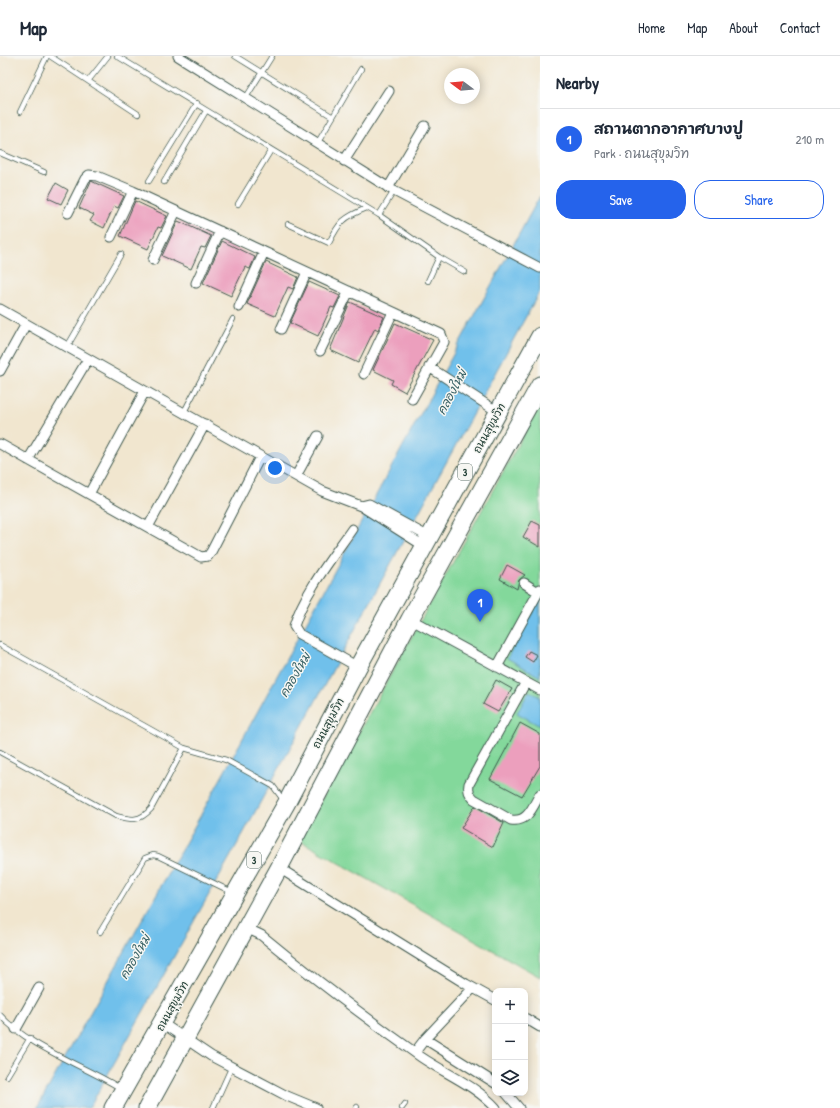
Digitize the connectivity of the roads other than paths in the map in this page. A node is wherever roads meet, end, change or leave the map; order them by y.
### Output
1 (48, 56) edge
2 (108, 56) edge
3 (117, 56) edge
4 (178, 56) edge
5 (235, 56) edge
6 (272, 56) edge
7 (361, 69) dead end
8 (261, 72) junction
9 (88, 81) junction
10 (389, 91) dead end
11 (245, 99) junction
12 (197, 104) junction
13 (206, 111) junction
14 (20, 112) dead end
15 (138, 114) dead end
16 (333, 117) junction
17 (426, 126) dead end
18 (317, 144) junction
19 (271, 150) junction
20 (0, 153) edge
21 (344, 161) junction
22 (44, 172) dead end
23 (149, 180) dead end
24 (164, 182) dead end
25 (133, 190) junction
26 (391, 190) junction
27 (238, 204) dead end
28 (367, 208) junction
29 (176, 211) junction
30 (68, 213) dead end
31 (379, 215) junction
32 (288, 224) dead end
33 (220, 231) junction
34 (111, 237) dead end
35 (264, 252) junction
36 (121, 254) dead end
37 (439, 256) junction
38 (153, 260) dead end
39 (540, 268) edge
40 (307, 272) junction
41 (465, 272) dead end
42 (428, 281) dead end
43 (196, 283) dead end
44 (349, 291) junction
45 (239, 307) dead end
46 (0, 309) edge
47 (394, 312) junction
48 (233, 319) dead end
49 (26, 324) junction
50 (280, 329) dead end
51 (540, 336) edge
52 (67, 347) junction
53 (320, 351) dead end
54 (88, 359) junction
55 (429, 367) junction
56 (0, 371) edge
57 (364, 374) dead end
58 (540, 385) edge
59 (145, 391) junction
60 (412, 399) dead end
61 (184, 412) junction
62 (498, 412) junction
63 (205, 424) junction
64 (318, 436) dead end
65 (0, 444) edge
66 (260, 457) junction
67 (28, 460) junction
68 (296, 476) junction
69 (89, 494) junction
70 (148, 527) junction
71 (352, 529) dead end
72 (420, 538) junction
73 (524, 583) dead end
74 (539, 591) edge
75 (389, 609) junction
76 (410, 620) junction
77 (0, 646) edge
78 (358, 667) junction
79 (497, 667) junction
80 (526, 682) junction
81 (540, 690) edge
82 (184, 748) junction
83 (0, 752) edge
84 (540, 794) edge
85 (286, 804) junction
86 (279, 868) junction
87 (235, 894) junction
88 (246, 928) junction
89 (100, 932) dead end
90 (39, 988) dead end
91 (473, 988) junction
92 (492, 998) edge
93 (0, 1015) edge
94 (528, 1020) edge
95 (162, 1023) junction
96 (540, 1027) edge
97 (16, 1029) junction
98 (30, 1038) junction
99 (185, 1038) junction
100 (425, 1038) junction
101 (415, 1052) junction
102 (435, 1055) junction
103 (232, 1066) junction
104 (7, 1076) dead end
105 (492, 1081) edge
106 (120, 1088) junction
107 (509, 1096) edge
108 (113, 1108) edge
109 (147, 1108) edge
110 (213, 1108) edge
111 (315, 1108) edge
112 (496, 1108) edge
113 (519, 1108) edge

1 - 9 lane
1 - 14 lane
2 - 9 lane
3 - 12 lane
4 - 11 street
5 - 8 lane
6 - 8 lane
7 - 16 lane
8 - 11 lane
8 - 16 lane
9 - 15 lane
10 - 21 street
11 - 18 street
12 - 13 lane
12 - 23 lane
13 - 19 lane
13 - 24 lane
16 - 18 lane
17 - 26 street
18 - 21 street
19 - 27 lane
19 - 28 lane
20 - 22 lane
21 - 26 street
25 - 29 street
25 - 30 street
25 - 34 street
26 - 31 lane
26 - 39 street
28 - 31 lane
28 - 32 lane
29 - 33 street
29 - 38 street
31 - 37 lane
33 - 35 street
33 - 43 street
35 - 40 street
35 - 45 street
36 - 52 lane
37 - 41 lane
37 - 42 lane
40 - 44 street
40 - 50 street
44 - 47 street
44 - 53 street
46 - 49 street
47 - 55 street
47 - 57 street
48 - 61 lane
49 - 52 street
49 - 56 street
51 - 62 highway, ถนนสุขุมวิท / 3
52 - 54 street
54 - 59 street
54 - 67 street
55 - 60 street
55 - 62 street
58 - 76 highway, 3
59 - 61 street
59 - 69 street
61 - 63 street
62 - 72 highway, ถนนสุขุมวิท / 3
63 - 66 street
63 - 70 street
64 - 68 street
65 - 67 street
66 - 68 street
66 - 70 street
67 - 69 street
68 - 72 street
69 - 70 street
71 - 78 street
72 - 75 highway, ถนนสุขุมวิท / 3
73 - 74 street
74 - 79 street
75 - 76 highway
75 - 78 highway, ถนนสุขุมวิท / 3
76 - 79 street
76 - 86 highway, 3
77 - 82 lane
78 - 85 highway, ถนนสุขุมวิท / 3
79 - 80 street
80 - 81 street
80 - 84 street
82 - 83 lane
82 - 85 lane
85 - 87 highway, ถนนสุขุมวิท / 3
86 - 88 highway, 3
86 - 91 street
87 - 89 lane
87 - 95 highway, ถนนสุขุมวิท / 3
88 - 99 highway, 3
88 - 101 street
90 - 97 street
91 - 92 street
91 - 100 street
93 - 97 lane
94 - 96 street
95 - 99 street
95 - 106 highway, ถนนสุขุมวิท / 3
97 - 98 lane
98 - 104 lane
98 - 106 lane
99 - 103 street
99 - 109 highway, 3
100 - 101 street
100 - 102 street
101 - 102 street
102 - 105 street
102 - 112 street
103 - 110 lane
103 - 111 street
106 - 108 highway, ถนนสุขุมวิท / 3
107 - 113 street

